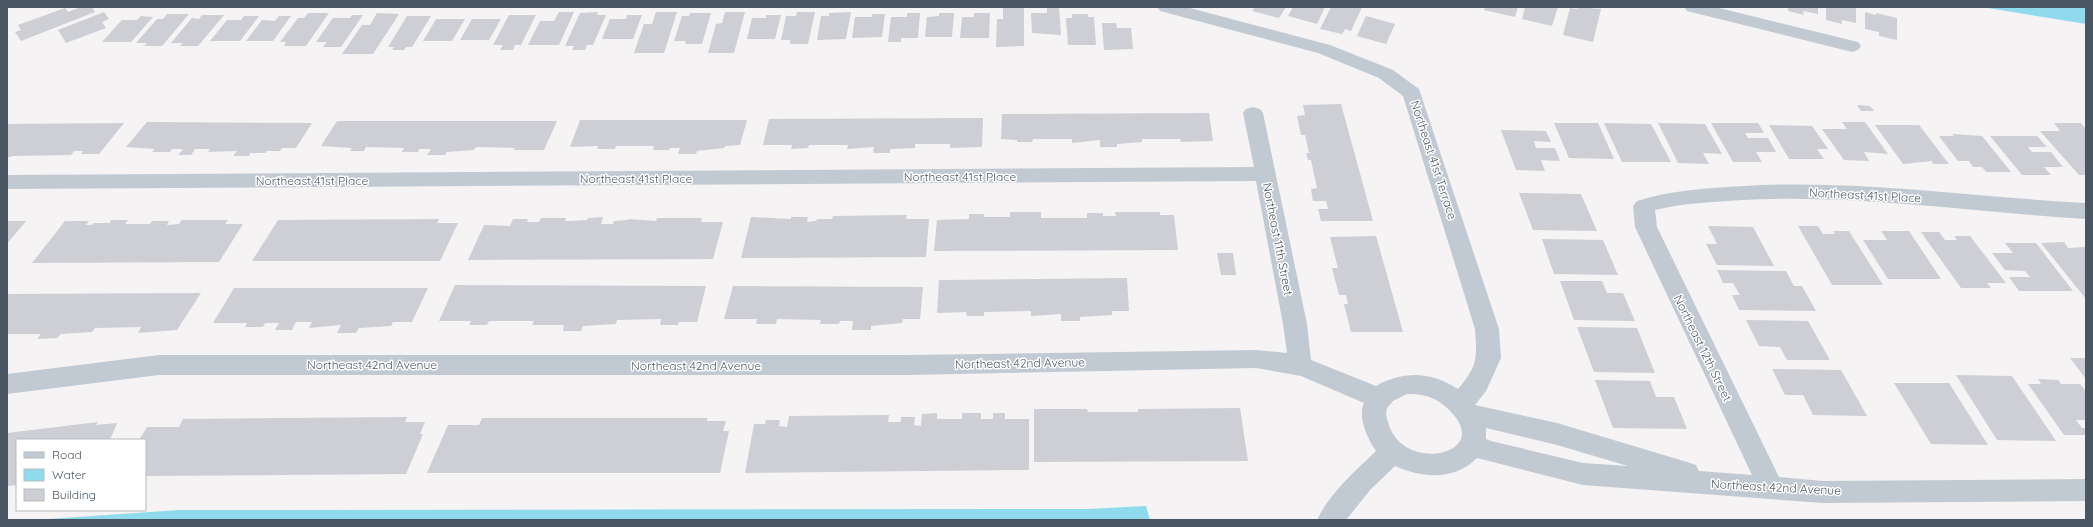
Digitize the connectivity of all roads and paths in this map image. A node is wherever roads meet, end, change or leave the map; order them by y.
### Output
1 (1166, 7) edge
2 (1693, 7) edge
3 (1852, 46) dead end
4 (1253, 113) dead end
5 (1265, 174) junction
6 (7, 182) edge
7 (1644, 206) joint
8 (2086, 211) edge
9 (1300, 366) junction
10 (7, 384) edge
11 (1379, 398) junction
12 (1464, 409) junction
13 (1573, 438) junction
14 (1471, 444) junction
15 (1392, 451) junction
16 (1573, 472) junction
17 (1726, 485) junction
18 (1770, 488) junction
19 (2086, 490) edge
20 (1330, 520) edge

1 - 12 street, Northeast 41st Terrace
2 - 3 street
4 - 5 street, Northeast 11th Street
5 - 6 street, Northeast 41st Place
5 - 9 street, Northeast 11th Street
7 - 8 street, Northeast 41st Place
7 - 18 street, Northeast 12th Street
9 - 10 street, Northeast 42nd Avenue
9 - 11 street, Northeast 42nd Avenue
11 - 12 street
11 - 15 street
12 - 13 street
12 - 14 street
13 - 16 street
13 - 17 street
14 - 15 street
14 - 16 street, Northeast 42nd Avenue
15 - 20 street
16 - 17 street, Northeast 42nd Avenue
17 - 18 street, Northeast 42nd Avenue
18 - 19 street, Northeast 42nd Avenue

